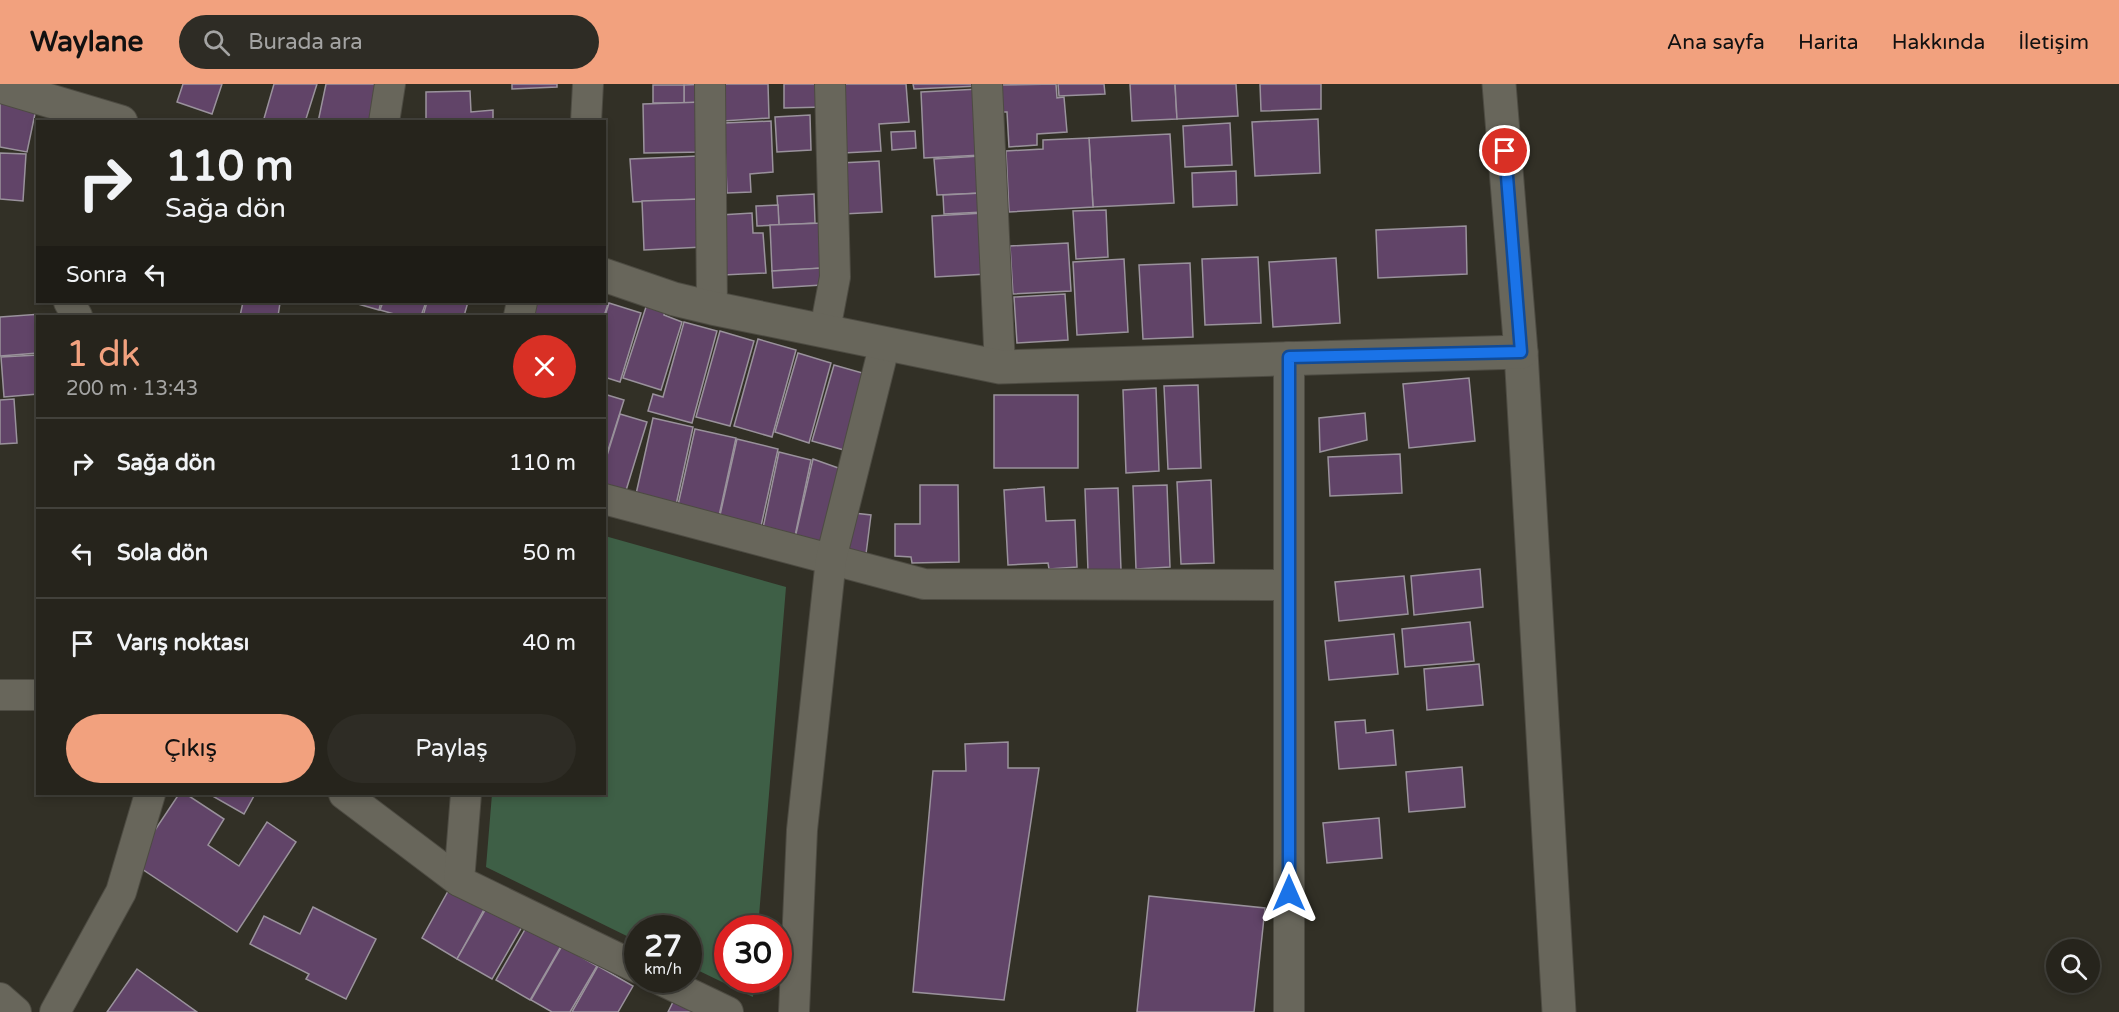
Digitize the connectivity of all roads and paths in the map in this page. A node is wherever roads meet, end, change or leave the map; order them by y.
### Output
1 (390, 84) edge
2 (588, 84) edge
3 (710, 84) edge
4 (830, 84) edge
5 (987, 84) edge
6 (1499, 84) edge
7 (0, 86) edge
8 (53, 112) edge
9 (107, 120) edge
10 (384, 120) edge
11 (586, 120) edge
12 (606, 276) edge
13 (712, 308) junction
14 (825, 330) junction
15 (885, 343) junction
16 (1521, 352) junction
17 (1289, 357) junction
18 (1000, 367) junction
19 (606, 501) edge
20 (831, 559) junction
21 (1289, 585) junction
22 (0, 695) edge
23 (36, 695) edge
24 (150, 795) edge
25 (345, 795) edge
26 (466, 795) edge
27 (459, 881) junction
28 (624, 961) edge
29 (688, 993) edge
30 (0, 998) edge
31 (16, 1012) edge
32 (55, 1012) edge
33 (728, 1012) edge
34 (794, 1012) edge
35 (1289, 1012) edge
36 (1558, 1012) edge

1 - 10 street
2 - 11 street
3 - 13 street
4 - 14 street
5 - 18 street
6 - 16 street
7 - 8 street
8 - 9 street
12 - 13 street
13 - 14 street
14 - 15 street
15 - 18 street
15 - 20 street
16 - 17 street
16 - 36 street
17 - 18 street
17 - 21 street
19 - 20 street
20 - 21 street
20 - 34 street
21 - 35 street
22 - 23 street
24 - 32 street
25 - 27 street
26 - 27 street
27 - 28 street
29 - 33 street
30 - 31 street

